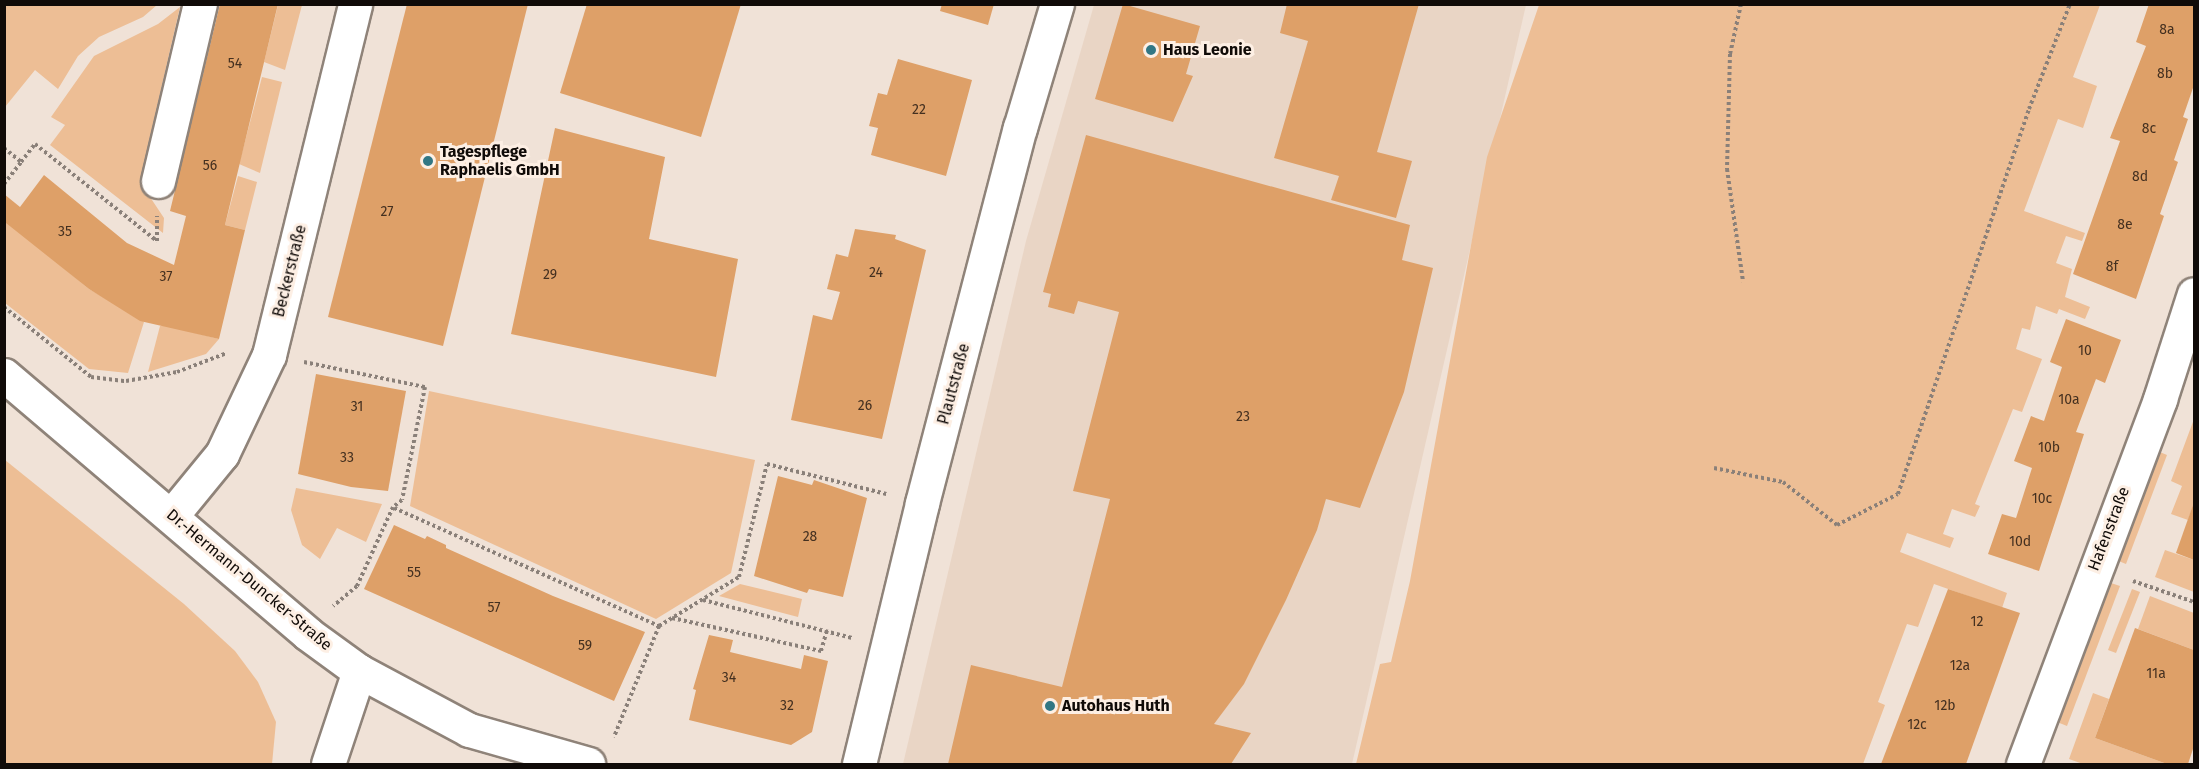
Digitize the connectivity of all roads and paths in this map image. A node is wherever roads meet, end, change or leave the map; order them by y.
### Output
1 (200, 4) edge
2 (355, 4) edge
3 (1057, 4) edge
4 (1741, 4) edge
5 (2070, 4) edge
6 (4, 148) edge
7 (21, 162) junction
8 (158, 181) joint
9 (4, 184) edge
10 (1743, 282) dead end
11 (2194, 294) edge
12 (4, 307) edge
13 (269, 355) junction
14 (4, 375) edge
15 (1714, 468) dead end
16 (922, 503) junction
17 (393, 507) junction
18 (172, 514) junction
19 (2095, 567) junction
20 (702, 600) junction
21 (2194, 602) edge
22 (671, 618) junction
23 (659, 626) junction
24 (826, 630) junction
25 (308, 634) junction
26 (886, 650) junction
27 (359, 671) junction
28 (600, 754) edge
29 (328, 765) edge
30 (860, 765) edge
31 (2024, 765) edge

1 - 8 street
2 - 13 street, Beckerstraße
3 - 16 street, Plautstraße
4 - 10 path
5 - 15 path
6 - 7 path
7 - 8 path
7 - 9 path
11 - 19 street, Hafenstraße
12 - 13 path
13 - 17 path
13 - 18 street, Beckerstraße
14 - 18 street, Dr.-Hermann-Duncker-Straße
16 - 20 path
16 - 26 street, Plautstraße
17 - 23 path
17 - 25 path
18 - 25 street, Dr.-Hermann-Duncker-Straße
19 - 21 path
19 - 31 street, Hafenstraße
20 - 22 path
20 - 24 path
22 - 23 path
22 - 24 path
23 - 28 path
24 - 26 path
25 - 27 street, Dr.-Hermann-Duncker-Straße
26 - 30 street, Plautstraße
27 - 28 street, Dr.-Hermann-Duncker-Straße
27 - 29 street

